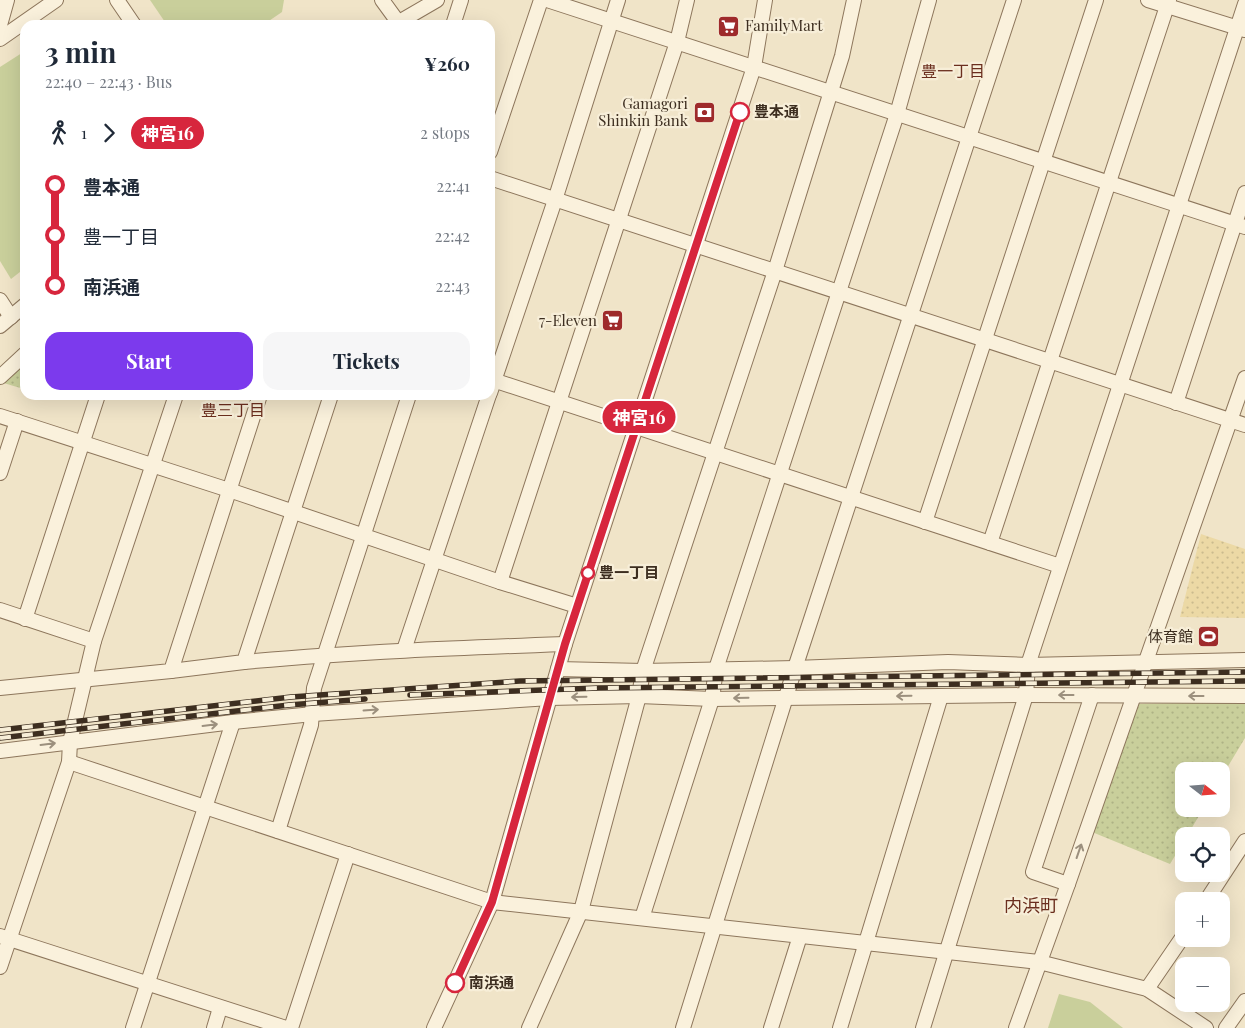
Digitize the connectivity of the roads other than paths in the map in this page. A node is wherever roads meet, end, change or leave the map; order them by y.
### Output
1 (7, 0) edge
2 (56, 0) edge
3 (117, 0) edge
4 (382, 0) edge
5 (437, 0) edge
6 (461, 0) edge
7 (541, 0) edge
8 (547, 0) edge
9 (618, 0) edge
10 (687, 0) edge
11 (765, 0) edge
12 (854, 0) edge
13 (929, 0) edge
14 (1014, 0) edge
15 (1096, 0) edge
16 (1148, 0) edge
17 (1168, 3) edge
18 (1245, 4) edge
19 (27, 20) edge
20 (131, 20) edge
21 (394, 20) edge
22 (403, 20) edge
23 (455, 20) edge
24 (612, 21) junction
25 (0, 25) edge
26 (20, 25) edge
27 (1241, 29) edge
28 (0, 39) edge
29 (677, 42) junction
30 (754, 68) junction
31 (831, 92) junction
32 (897, 114) junction
33 (495, 137) edge
34 (970, 137) junction
35 (1043, 161) junction
36 (495, 180) edge
37 (1109, 183) junction
38 (1245, 193) edge
39 (555, 200) junction
40 (1179, 205) junction
41 (619, 220) junction
42 (1240, 225) edge
43 (696, 246) junction
44 (775, 272) junction
45 (840, 292) junction
46 (0, 300) edge
47 (20, 309) edge
48 (910, 316) junction
49 (11, 317) junction
50 (0, 326) edge
51 (985, 340) junction
52 (20, 359) edge
53 (1050, 361) junction
54 (495, 375) edge
55 (0, 377) edge
56 (1245, 378) edge
57 (1120, 384) junction
58 (495, 388) edge
59 (96, 400) edge
60 (174, 400) edge
61 (258, 400) edge
62 (329, 400) edge
63 (407, 400) edge
64 (487, 400) edge
65 (559, 402) junction
66 (1176, 403) junction
67 (0, 416) edge
68 (17, 421) junction
69 (1231, 421) junction
70 (1245, 425) edge
71 (636, 427) junction
72 (82, 443) junction
73 (715, 453) junction
74 (152, 466) junction
75 (0, 473) edge
76 (779, 474) junction
77 (229, 490) junction
78 (850, 498) junction
79 (292, 511) junction
80 (925, 522) junction
81 (363, 536) junction
82 (990, 543) junction
83 (436, 560) junction
84 (1060, 566) junction
85 (500, 582) junction
86 (577, 606) junction
87 (0, 610) edge
88 (26, 619) junction
89 (94, 641) junction
90 (565, 644) junction
91 (404, 650) junction
92 (325, 655) junction
93 (1245, 660) edge
94 (244, 662) junction
95 (1145, 663) junction
96 (1028, 665) junction
97 (795, 668) junction
98 (558, 669) junction
99 (716, 669) junction
100 (643, 670) junction
101 (171, 671) junction
102 (84, 678) junction
103 (0, 688) edge
104 (1026, 695) junction
105 (1092, 695) junction
106 (639, 696) junction
107 (942, 696) junction
108 (1133, 696) junction
109 (1245, 696) edge
110 (787, 697) junction
111 (550, 698) junction
112 (712, 699) junction
113 (313, 714) junction
114 (233, 722) junction
115 (70, 742) junction
116 (0, 750) edge
117 (69, 762) junction
118 (205, 807) junction
119 (278, 831) junction
120 (1245, 841) edge
121 (348, 854) junction
122 (1068, 884) junction
123 (1212, 892) edge
124 (492, 902) junction
125 (581, 911) junction
126 (642, 918) junction
127 (715, 926) junction
128 (800, 936) junction
129 (5, 938) edge
130 (866, 943) junction
131 (1176, 947) edge
132 (946, 952) junction
133 (1039, 962) junction
134 (0, 967) edge
135 (148, 984) junction
136 (1147, 989) junction
137 (1245, 1001) edge
138 (220, 1008) junction
139 (133, 1028) edge
140 (214, 1028) edge
141 (286, 1028) edge
142 (291, 1028) edge
143 (434, 1028) edge
144 (529, 1028) edge
145 (683, 1028) edge
146 (770, 1028) edge
147 (840, 1028) edge
148 (923, 1028) edge
149 (1016, 1028) edge
150 (1206, 1028) edge
151 (1226, 1028) edge

1 - 25 street
2 - 19 street
3 - 20 street
4 - 21 street
5 - 22 street
6 - 23 street
7 - 33 street
8 - 24 street
9 - 24 street
10 - 29 street
11 - 30 street
12 - 31 street
13 - 32 street
14 - 34 street
15 - 35 street
16 - 17 street
17 - 27 street
17 - 37 street
18 - 27 street
24 - 29 street
24 - 39 street
26 - 28 street
27 - 40 street
29 - 30 street
29 - 41 street
30 - 31 street
30 - 43 street
31 - 32 street
31 - 44 street
32 - 34 street
32 - 45 street
34 - 35 street
34 - 48 street
35 - 37 street
35 - 51 street
36 - 39 street
37 - 40 street
37 - 53 street
38 - 42 street
39 - 41 street
39 - 54 street
40 - 42 street
40 - 57 street
41 - 43 street
41 - 65 street
42 - 66 street
43 - 44 street
43 - 71 street
44 - 45 street
44 - 73 street
45 - 48 street
45 - 76 street
46 - 49 street
47 - 49 street
48 - 51 street
48 - 78 street
49 - 50 street
51 - 53 street
51 - 80 street
52 - 55 street
53 - 57 street
53 - 82 street
56 - 69 street
57 - 66 street
57 - 84 street
58 - 65 street
59 - 72 street
60 - 74 street
61 - 77 street
62 - 79 street
63 - 81 street
64 - 83 street
65 - 71 street
65 - 85 street
66 - 69 street
67 - 68 street
68 - 72 street
68 - 75 street
69 - 70 street
69 - 95 street
71 - 73 street
71 - 86 street
72 - 74 street
72 - 88 street
73 - 76 street
73 - 100 street
74 - 77 street
74 - 89 street
76 - 78 street
76 - 99 street
77 - 79 street
77 - 101 street
78 - 80 street
78 - 97 street
79 - 81 street
79 - 94 street
80 - 82 street
81 - 83 street
81 - 92 street
82 - 84 street
83 - 85 street
83 - 91 street
84 - 96 street
85 - 86 street
86 - 90 street
87 - 88 street
88 - 89 street
89 - 102 street
90 - 91 street
90 - 98 street
91 - 92 street
92 - 94 street
92 - 113 street
93 - 95 street
94 - 101 street
95 - 96 street
95 - 108 street
96 - 97 street
96 - 104 street
97 - 99 street
97 - 110 street
98 - 100 street
98 - 111 street
99 - 100 street
99 - 112 street
100 - 106 street
101 - 102 street
102 - 103 street
102 - 115 street
105 -> 104 street
104 - 107 street
104 - 132 street
105 - 108 street
105 - 122 street
106 -> 111 street
106 - 112 street
106 - 125 street
107 -> 110 street
107 - 130 street
109 -> 108 street
122 -> 108 street
110 -> 112 street
110 - 127 street
113 -> 111 street
111 - 124 street
112 - 126 street
113 - 114 street
113 - 119 street
115 -> 114 street
114 - 118 street
116 -> 115 street
115 - 117 street
117 - 118 street
117 - 129 street
118 - 119 street
118 - 135 street
119 - 121 street
120 - 123 street
121 - 124 street
121 - 142 street
122 - 133 street
124 - 125 street
124 - 143 street
125 - 126 street
125 - 144 street
126 - 127 street
127 - 128 street
127 - 145 street
128 - 130 street
128 - 146 street
129 - 134 street
129 - 135 street
130 - 132 street
130 - 147 street
131 - 136 street
132 - 133 street
132 - 148 street
133 - 136 street
133 - 149 street
135 - 138 street
135 - 139 street
136 - 150 street
137 - 151 street
138 - 140 street
138 - 141 street

